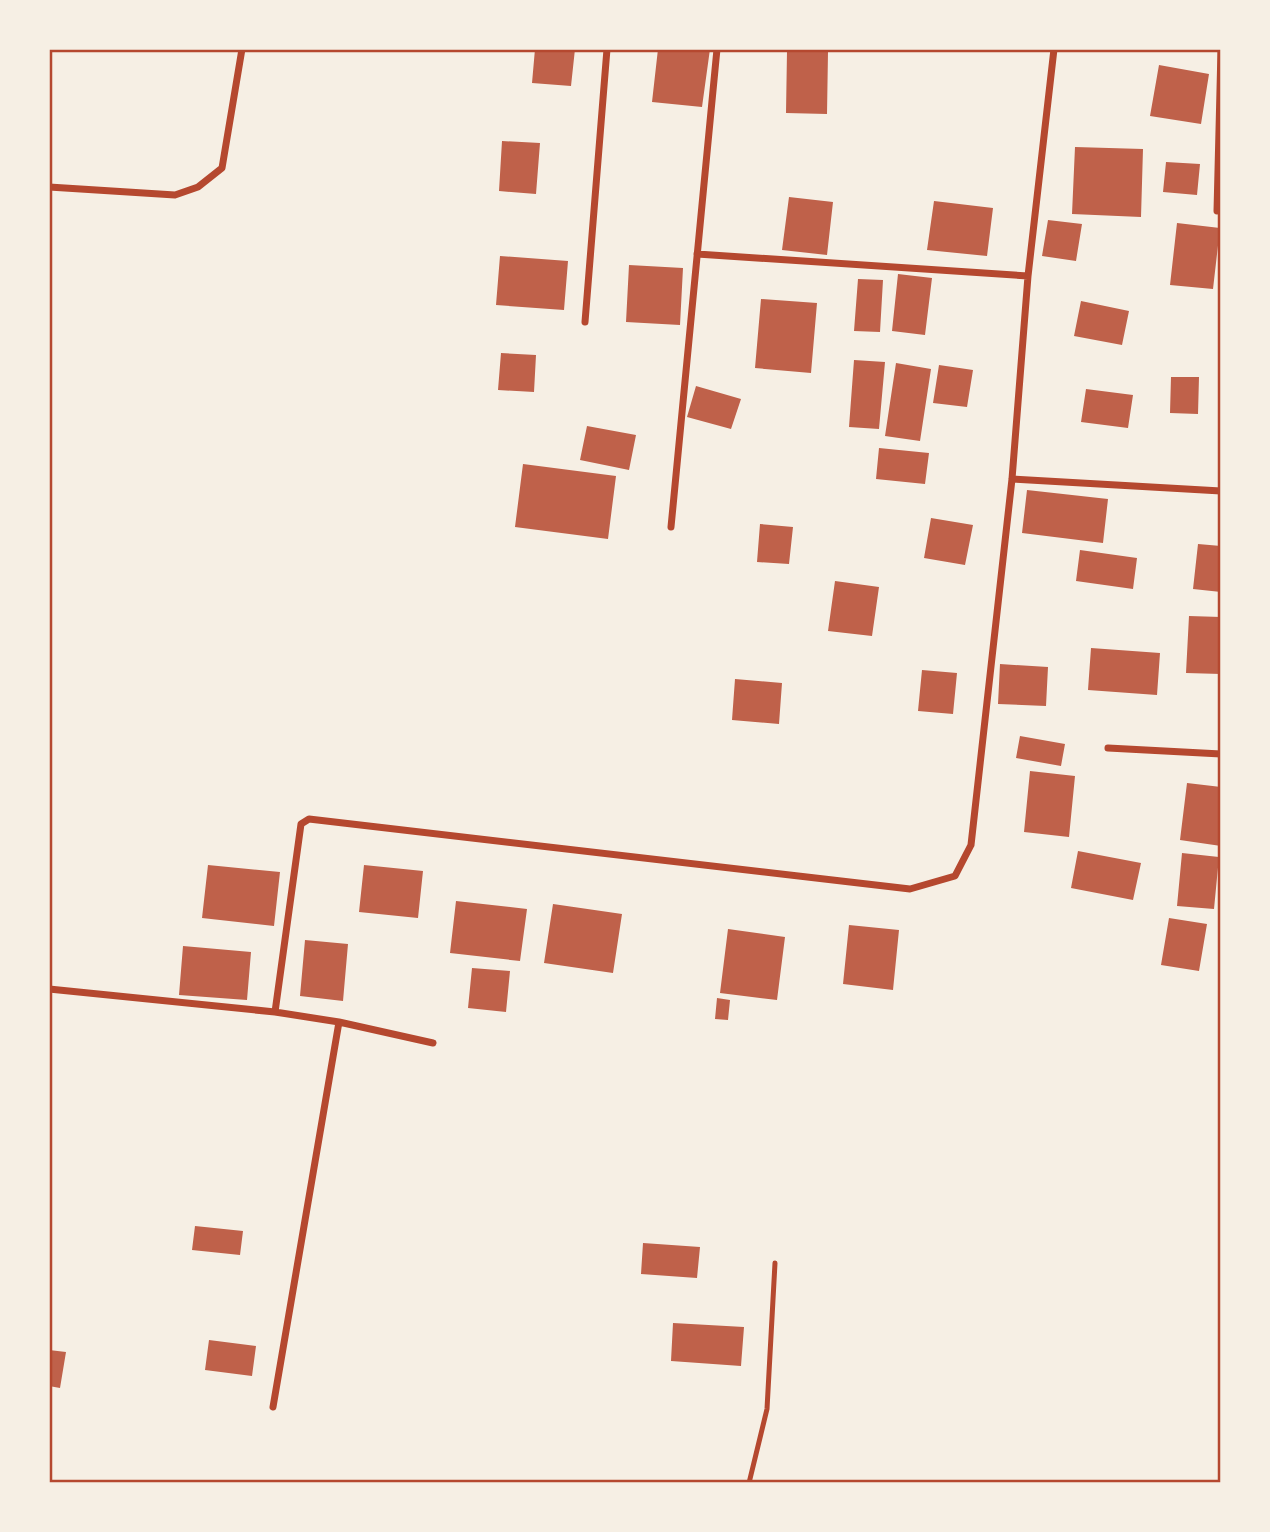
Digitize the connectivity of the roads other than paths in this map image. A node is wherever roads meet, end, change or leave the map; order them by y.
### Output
1 (242, 49) edge
2 (607, 49) edge
3 (717, 49) edge
4 (1055, 49) edge
5 (1221, 49) edge
6 (49, 187) edge
7 (1217, 211) dead end
8 (696, 254) junction
9 (1028, 276) junction
10 (585, 322) dead end
11 (1012, 479) junction
12 (1221, 491) edge
13 (671, 527) dead end
14 (1108, 748) dead end
15 (1221, 754) edge
16 (49, 989) edge
17 (275, 1012) junction
18 (338, 1023) junction
19 (433, 1042) dead end
20 (775, 1263) dead end
21 (273, 1407) dead end
22 (749, 1483) edge

1 - 6 street
2 - 10 street
3 - 8 street
4 - 9 street
5 - 7 street
8 - 9 street
8 - 13 street
9 - 11 street
11 - 12 street
11 - 17 street
14 - 15 street
16 - 17 street
17 - 18 street
18 - 19 street
18 - 21 street
20 - 22 lane

